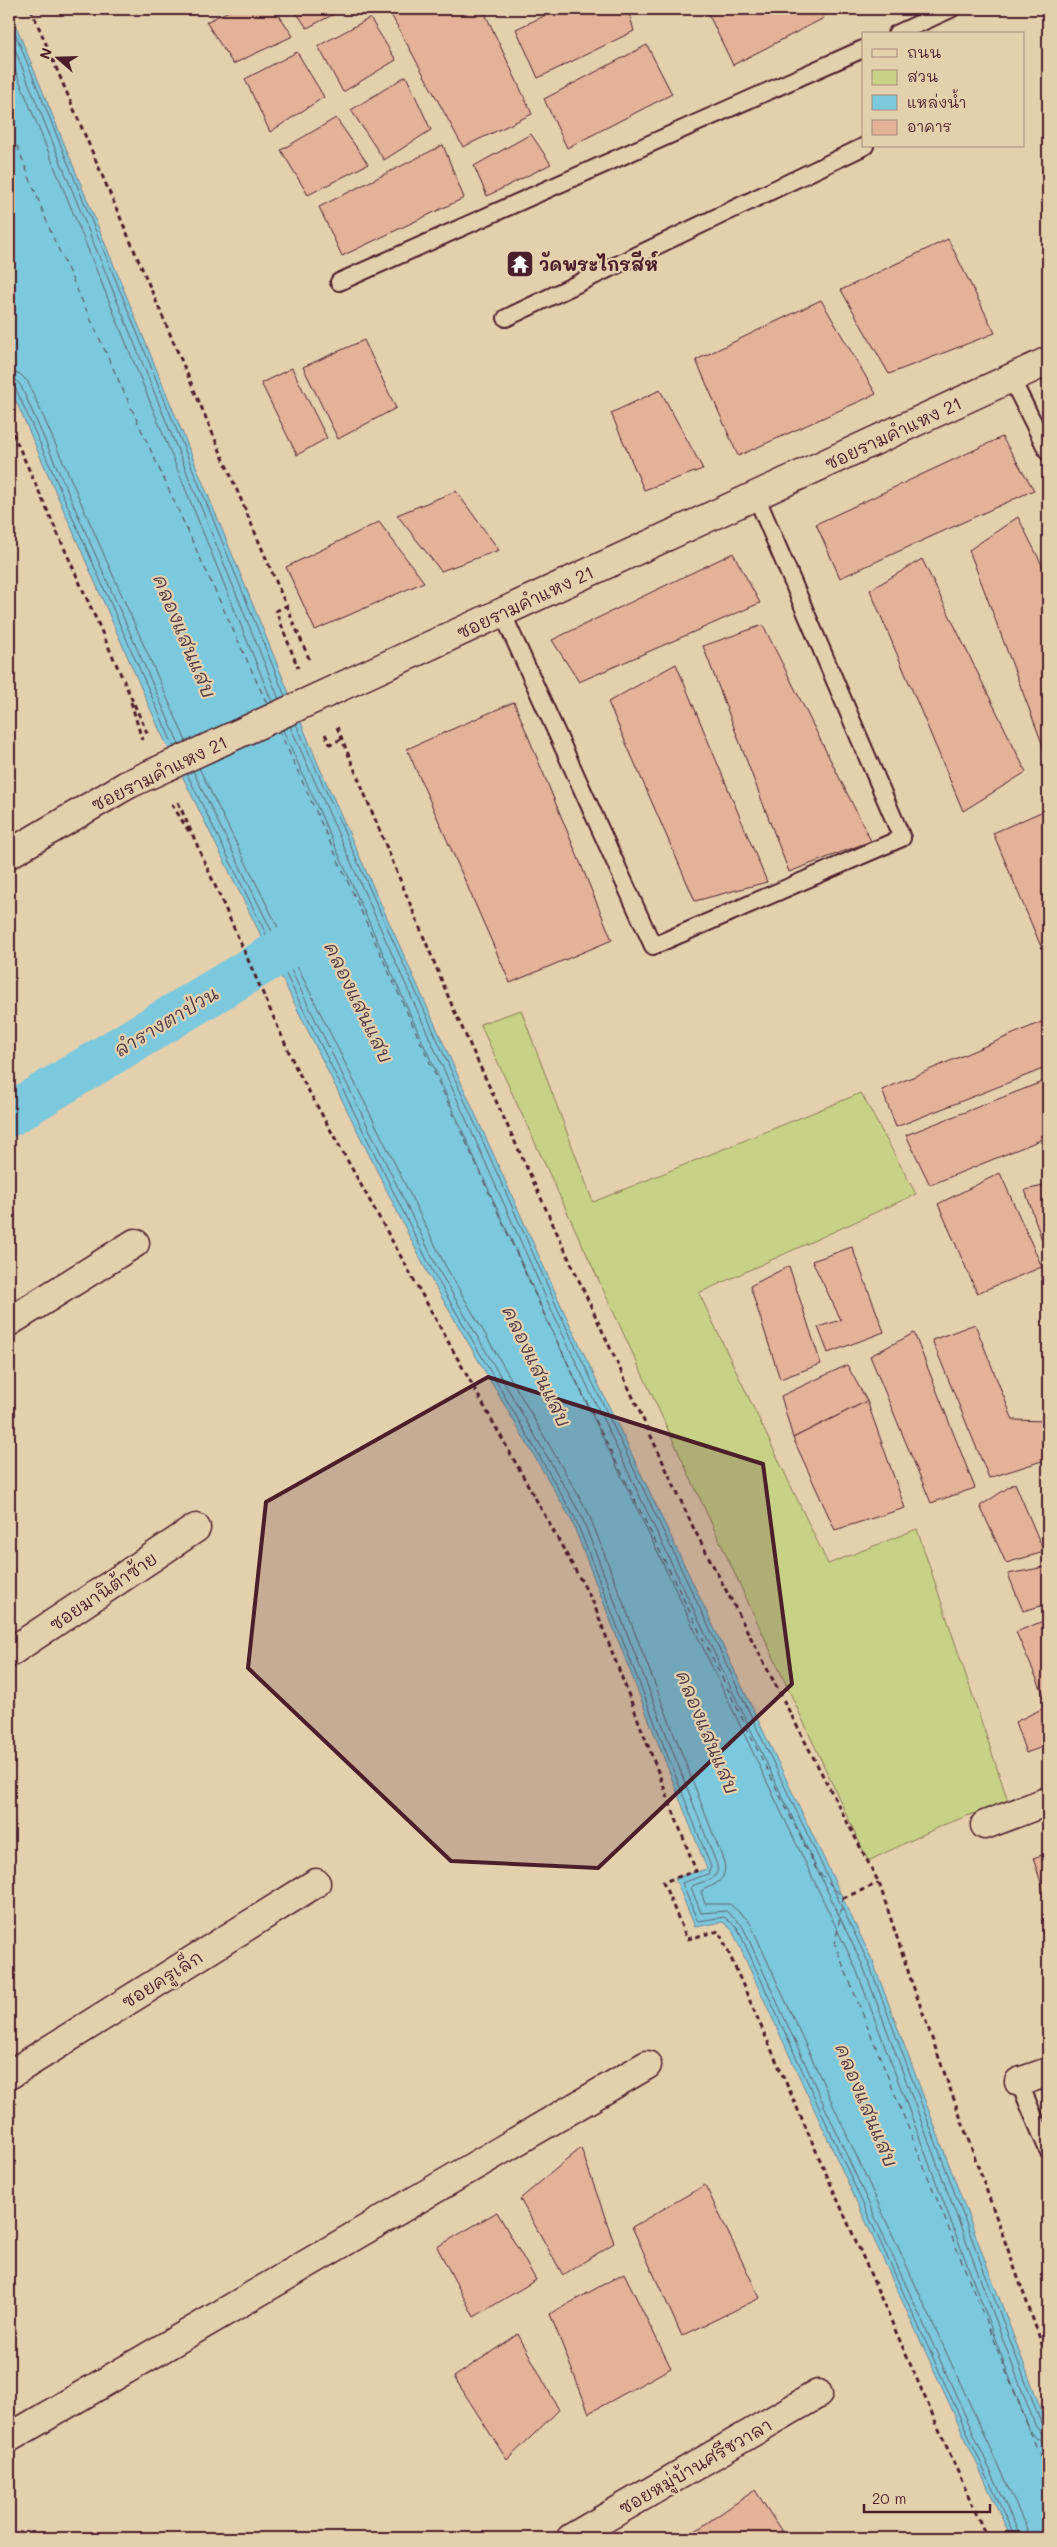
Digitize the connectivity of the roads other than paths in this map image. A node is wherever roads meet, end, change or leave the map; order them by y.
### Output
1 (951, 9) edge
2 (900, 32) edge
3 (862, 49) edge
4 (862, 147) edge
5 (339, 282) dead end
6 (506, 318) dead end
7 (1048, 361) edge
8 (1011, 378) junction
9 (1048, 452) edge
10 (756, 496) junction
11 (502, 612) junction
12 (9, 854) edge
13 (135, 1243) dead end
14 (9, 1322) edge
15 (196, 1528) dead end
16 (9, 1653) edge
17 (1048, 1801) edge
18 (985, 1826) dead end
19 (316, 1883) dead end
20 (647, 2065) dead end
21 (1048, 2072) edge
22 (9, 2075) edge
23 (1019, 2082) joint
24 (1048, 2150) edge
25 (818, 2394) dead end
26 (9, 2438) edge
27 (571, 2538) edge

1 - 2 lane
3 - 5 lane
4 - 6 lane
7 - 8 street, ซอยรามคำแหง 21
8 - 9 lane
8 - 10 street, ซอยรามคำแหง 21
10 - 11 street, ซอยรามคำแหง 21
10 - 11 lane
11 - 12 street, ซอยรามคำแหง 21, bridge
13 - 14 street
15 - 16 street, ซอยมานิต้าซ้าย
17 - 18 street
19 - 22 street, ซอยครูเล็ก
20 - 26 street
21 - 23 street
23 - 24 lane
25 - 27 street, ซอยหมู่บ้านศรีชวาลา

